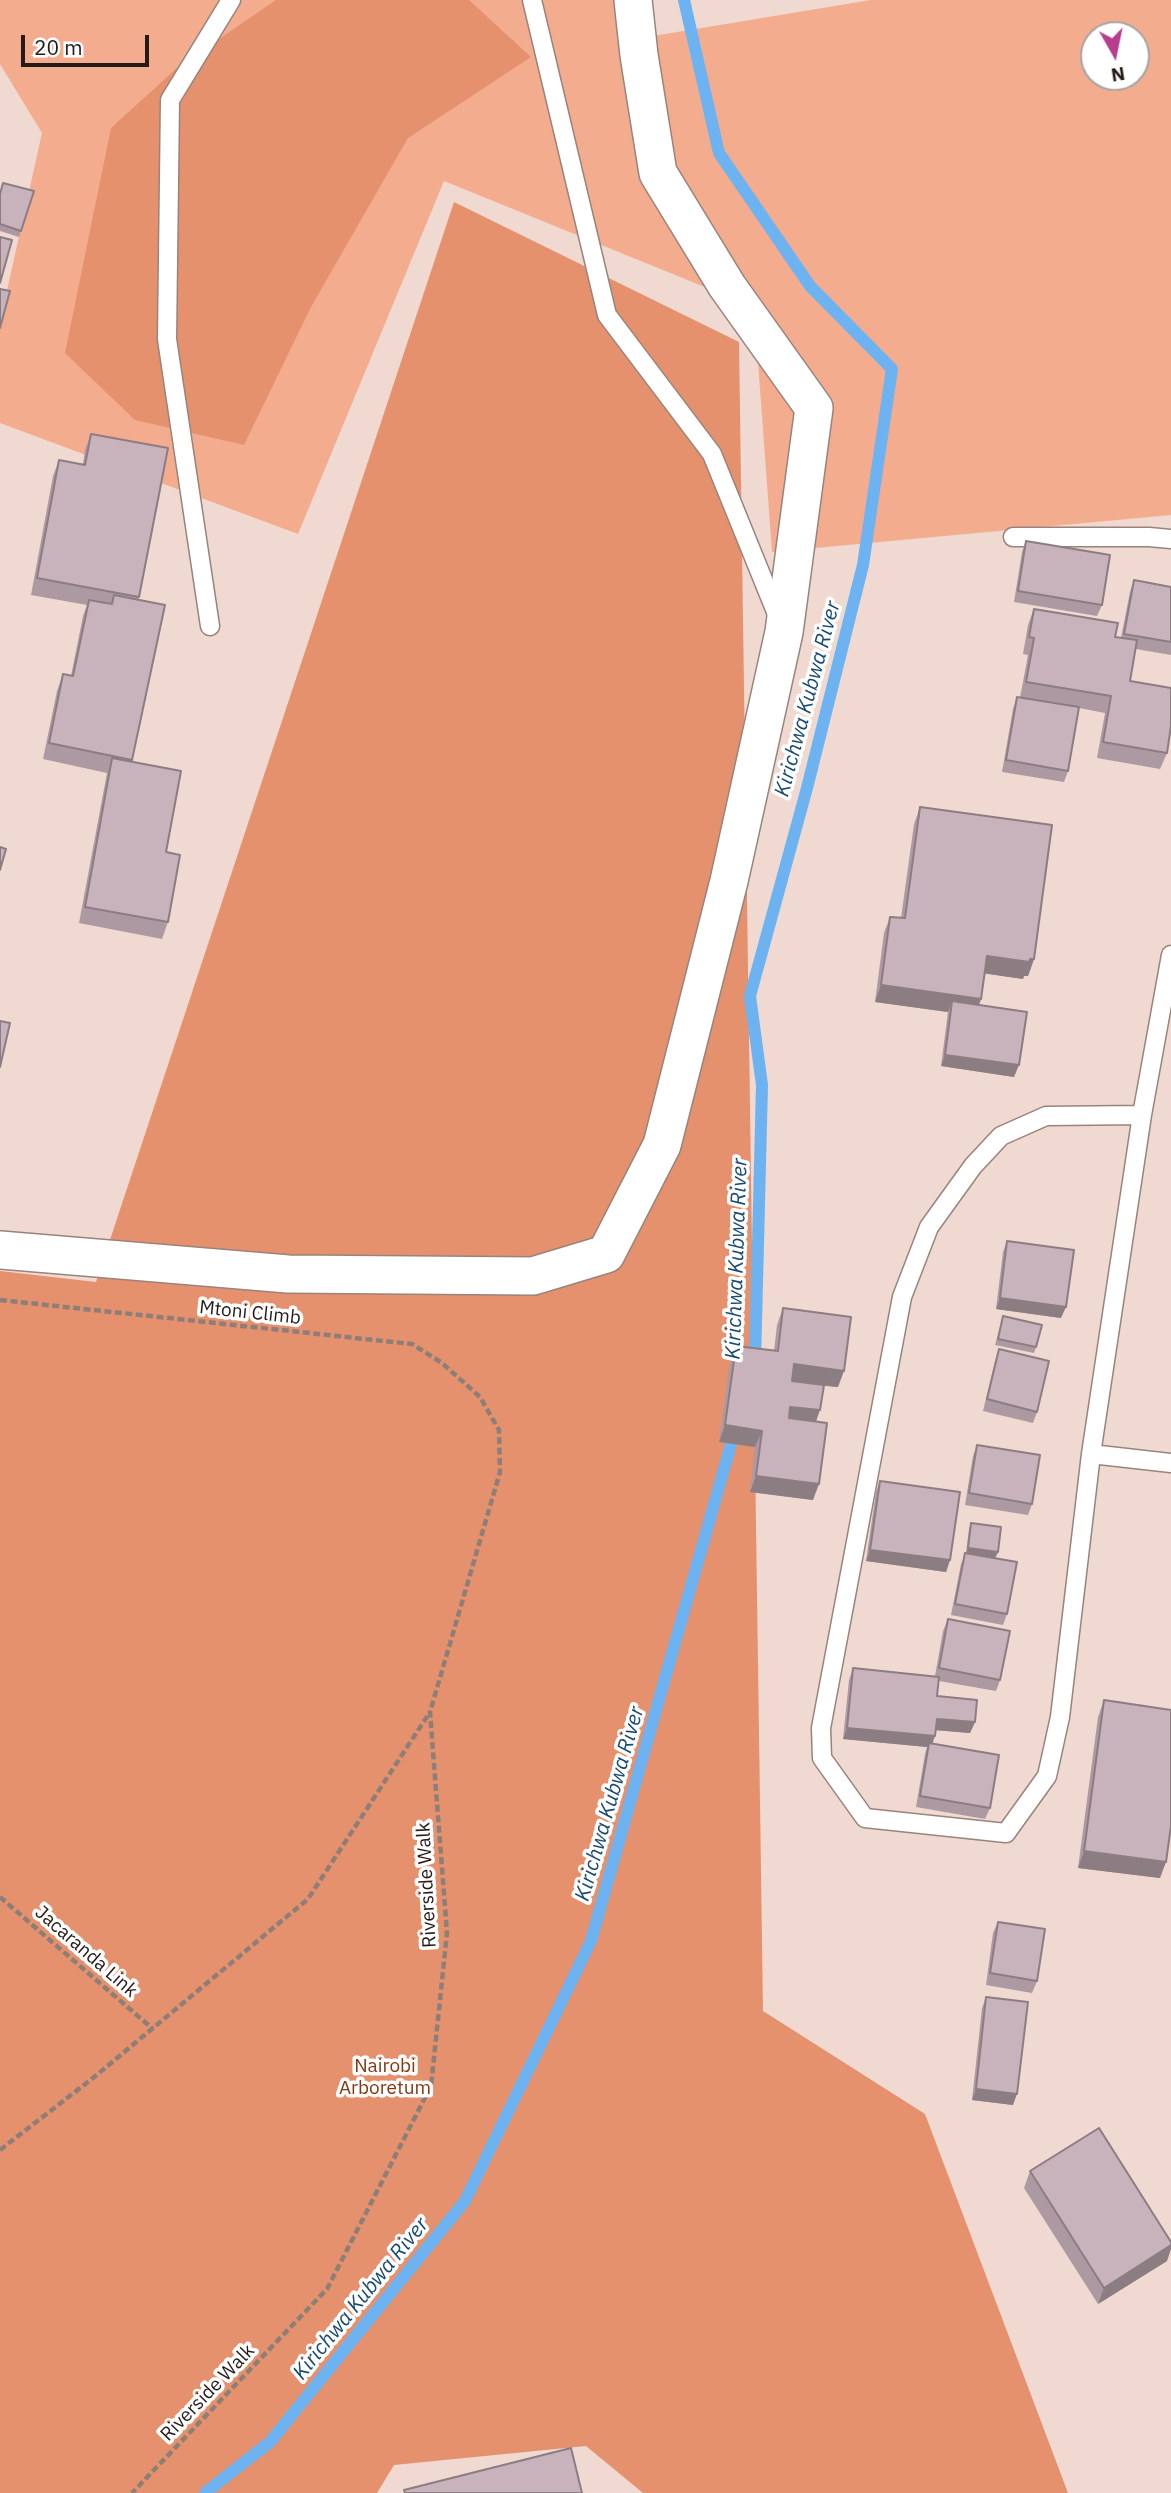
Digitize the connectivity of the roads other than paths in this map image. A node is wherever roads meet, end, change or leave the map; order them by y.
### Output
1 (231, 0) edge
2 (532, 0) edge
3 (633, 0) edge
4 (1013, 537) dead end
5 (1171, 540) edge
6 (210, 626) dead end
7 (784, 632) junction
8 (1171, 955) edge
9 (1142, 1115) junction
10 (0, 1250) edge
11 (1091, 1454) junction
12 (1171, 1462) edge

1 - 6 lane
2 - 7 lane
3 - 7 street
4 - 5 lane
7 - 10 street
8 - 9 lane
9 - 11 lane
9 - 11 lane
11 - 12 lane

